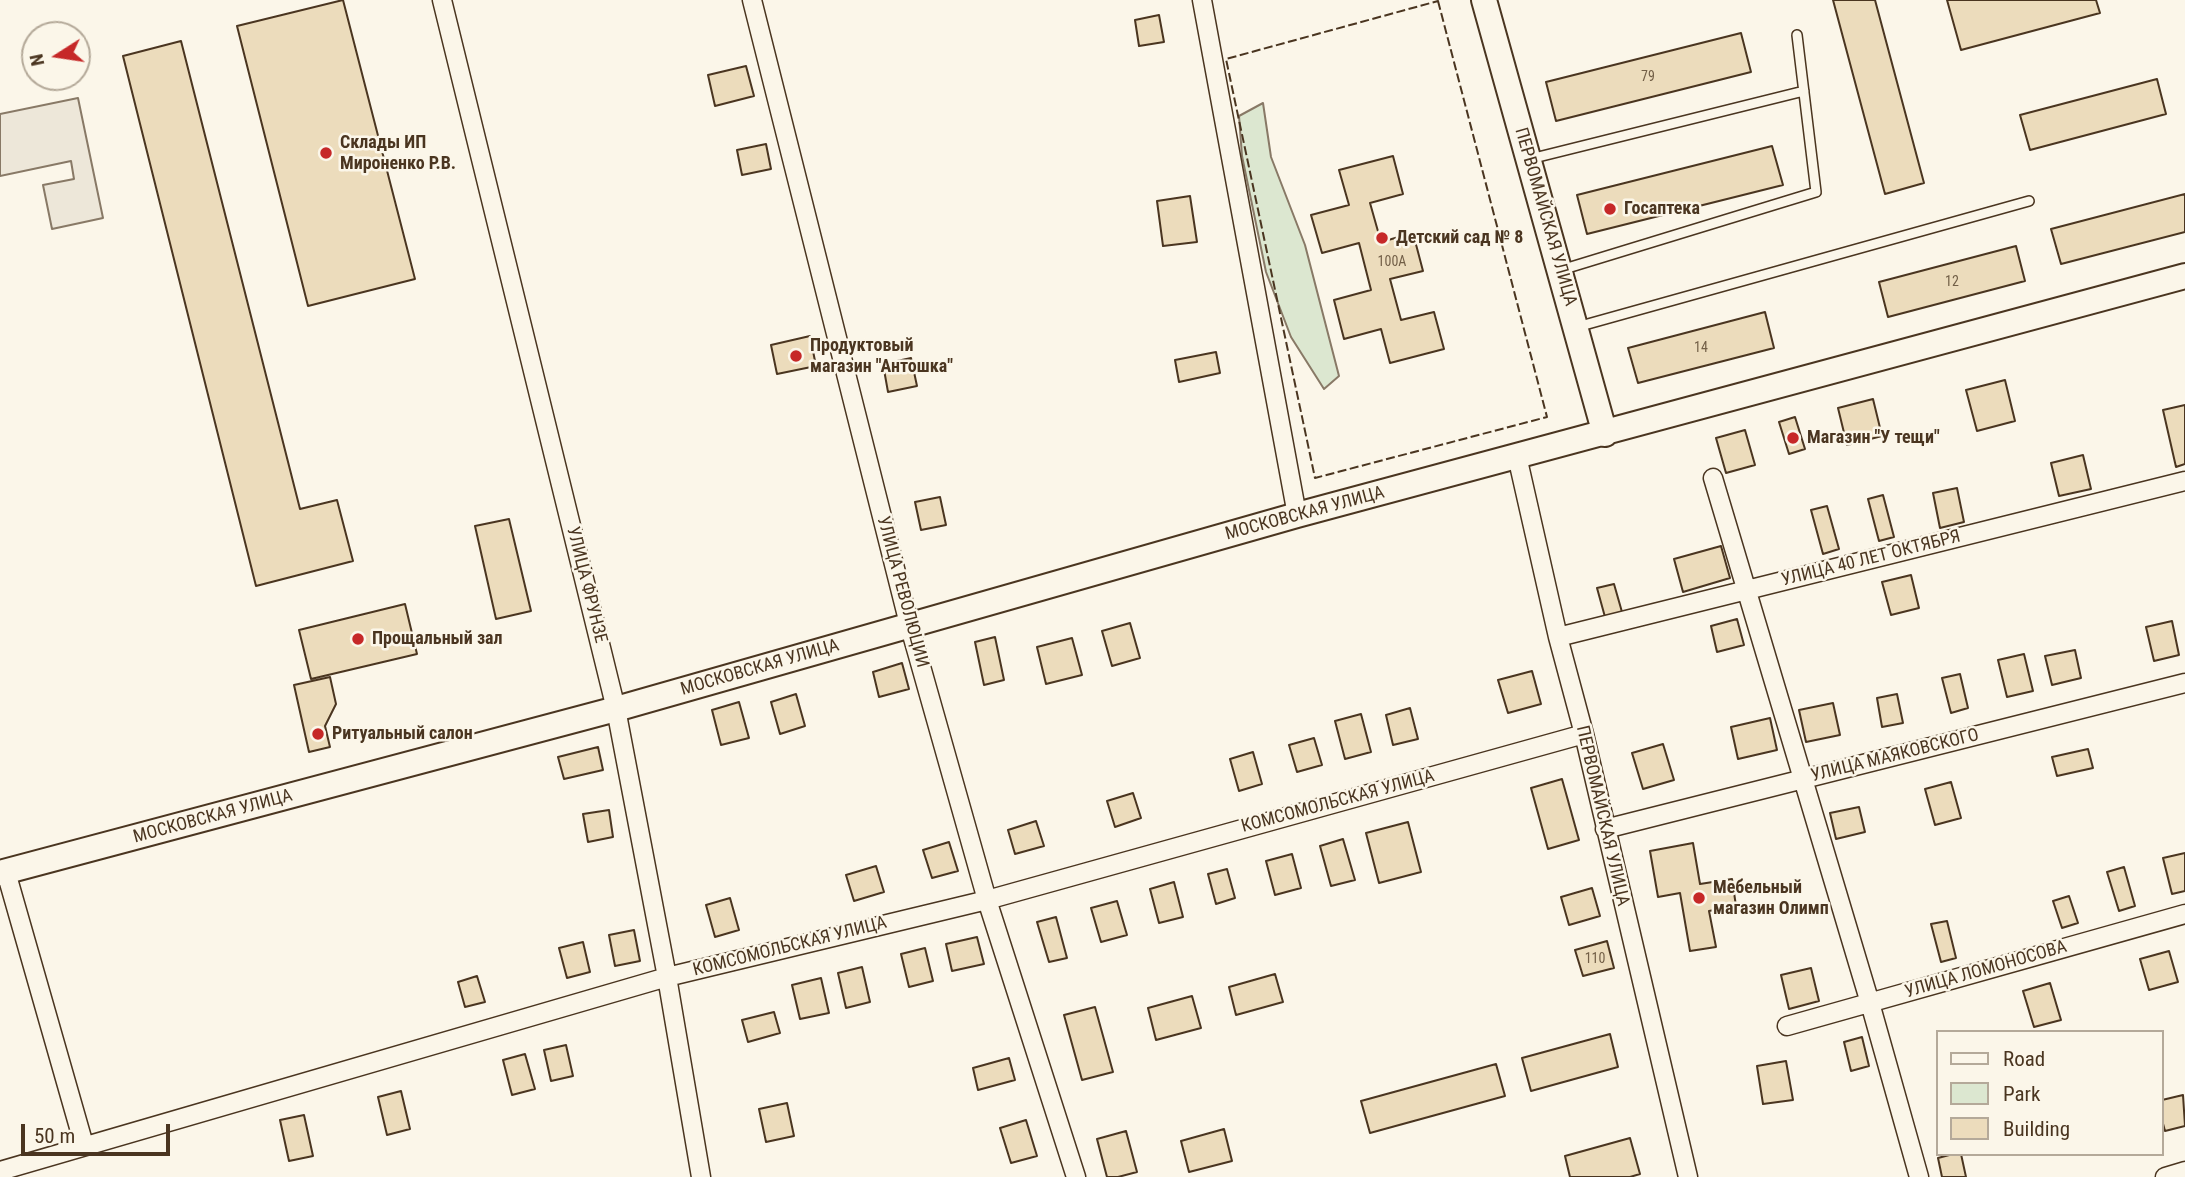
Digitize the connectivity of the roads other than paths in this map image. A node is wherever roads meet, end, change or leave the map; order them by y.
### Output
1 (442, 0) edge
2 (752, 0) edge
3 (1202, 0) edge
4 (1484, 0) edge
5 (1797, 35) dead end
6 (1804, 91) junction
7 (1529, 159) junction
8 (2029, 201) dead end
9 (1560, 271) junction
10 (2185, 276) edge
11 (1576, 327) junction
12 (1605, 434) junction
13 (1517, 456) junction
14 (1713, 478) dead end
15 (2185, 481) edge
16 (1297, 515) junction
17 (1746, 590) junction
18 (909, 624) junction
19 (1558, 637) junction
20 (2185, 683) edge
21 (616, 709) junction
22 (1584, 734) junction
23 (1803, 779) junction
24 (1605, 829) junction
25 (3, 873) edge
26 (987, 900) junction
27 (2185, 914) edge
28 (667, 977) junction
29 (1870, 1003) junction
30 (1787, 1026) dead end
31 (84, 1145) junction
32 (0, 1171) edge
33 (2185, 1171) edge
34 (701, 1177) edge
35 (1076, 1177) edge
36 (1688, 1177) edge
37 (1919, 1177) edge
38 (2165, 1177) edge

1 - 21 street, УЛИЦА ФРУНЗЕ
2 - 18 street, УЛИЦА РЕВОЛЮЦИИ
3 - 16 street
4 - 7 street, ПЕРВОМАЙСКАЯ УЛИЦА
5 - 6 lane
6 - 7 lane
6 - 9 lane
7 - 9 street, ПЕРВОМАЙСКАЯ УЛИЦА
8 - 11 lane
9 - 11 street, ПЕРВОМАЙСКАЯ УЛИЦА
10 - 12 street, МОСКОВСКАЯ УЛИЦА
11 - 12 street, ПЕРВОМАЙСКАЯ УЛИЦА
12 - 13 street, МОСКОВСКАЯ УЛИЦА
13 - 16 street, МОСКОВСКАЯ УЛИЦА
13 - 19 street, ПЕРВОМАЙСКАЯ УЛИЦА
14 - 17 street
15 - 17 street, УЛИЦА 40 ЛЕТ ОКТЯБРЯ
16 - 18 street, МОСКОВСКАЯ УЛИЦА
17 - 19 street, УЛИЦА 40 ЛЕТ ОКТЯБРЯ
17 - 23 street
18 - 21 street, МОСКОВСКАЯ УЛИЦА
18 - 26 street, УЛИЦА РЕВОЛЮЦИИ
19 - 22 street, ПЕРВОМАЙСКАЯ УЛИЦА
20 - 23 street, УЛИЦА МАЯКОВСКОГО
21 - 25 street, МОСКОВСКАЯ УЛИЦА
21 - 28 street, УЛИЦА ФРУНЗЕ
22 - 24 street, ПЕРВОМАЙСКАЯ УЛИЦА
22 - 26 street, КОМСОМОЛЬСКАЯ УЛИЦА
23 - 24 street, УЛИЦА МАЯКОВСКОГО
23 - 29 street
24 - 36 street, ПЕРВОМАЙСКАЯ УЛИЦА
25 - 31 street
26 - 28 street, КОМСОМОЛЬСКАЯ УЛИЦА
26 - 35 street, УЛИЦА РЕВОЛЮЦИИ
27 - 29 street, УЛИЦА ЛОМОНОСОВА
28 - 31 street, КОМСОМОЛЬСКАЯ УЛИЦА
28 - 34 street, УЛИЦА ФРУНЗЕ
29 - 30 street, УЛИЦА ЛОМОНОСОВА
29 - 37 street
31 - 32 street, КОМСОМОЛЬСКАЯ УЛИЦА
33 - 38 street

